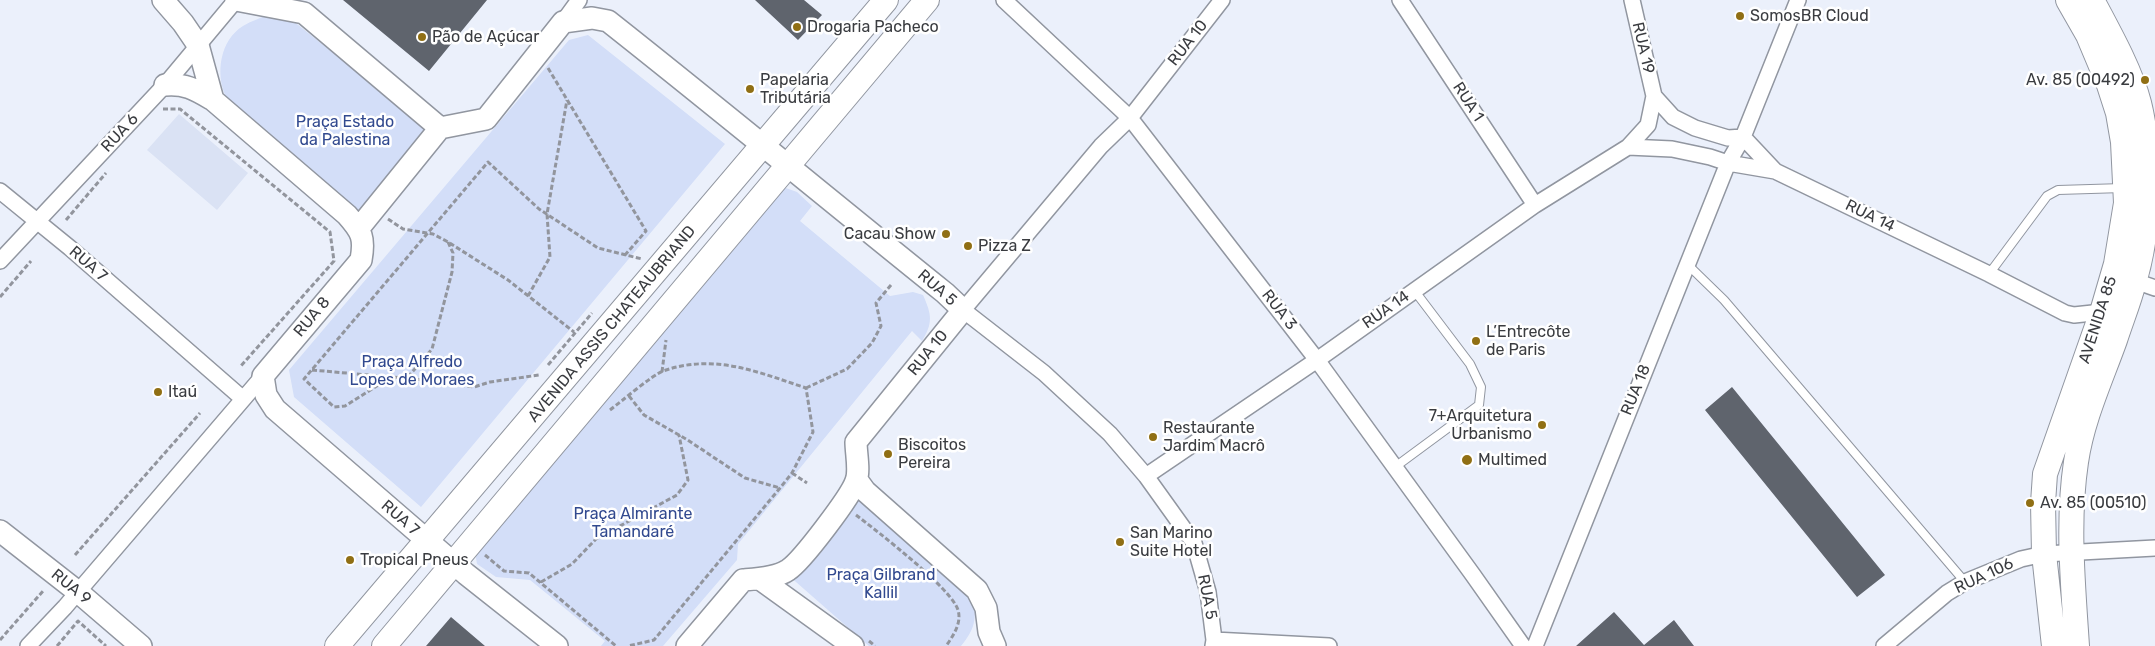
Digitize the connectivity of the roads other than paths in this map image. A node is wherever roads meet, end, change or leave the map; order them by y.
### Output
1 (163, 0) edge
2 (236, 0) edge
3 (579, 0) edge
4 (886, 0) edge
5 (927, 0) edge
6 (1004, 0) edge
7 (1222, 0) edge
8 (1400, 0) edge
9 (1632, 0) edge
10 (1798, 0) edge
11 (2068, 0) edge
12 (2092, 0) edge
13 (299, 7) edge
14 (563, 22) junction
15 (198, 44) junction
16 (165, 85) junction
17 (1654, 96) junction
18 (212, 100) junction
19 (1130, 118) junction
20 (440, 128) junction
21 (1743, 137) junction
22 (763, 145) junction
23 (1628, 147) junction
24 (1728, 163) junction
25 (787, 166) junction
26 (1775, 170) junction
27 (0, 191) edge
28 (2142, 192) edge
29 (1535, 204) junction
30 (36, 221) junction
31 (359, 228) junction
32 (0, 261) edge
33 (1687, 264) junction
34 (1989, 274) junction
35 (2145, 285) edge
36 (1414, 290) junction
37 (963, 310) junction
38 (2102, 312) junction
39 (1317, 360) junction
40 (263, 376) junction
41 (242, 398) junction
42 (1395, 467) junction
43 (1146, 476) junction
44 (857, 480) junction
45 (0, 531) edge
46 (428, 541) junction
47 (2155, 548) edge
48 (2073, 553) junction
49 (2044, 554) junction
50 (453, 563) junction
51 (760, 579) junction
52 (1965, 582) junction
53 (78, 592) junction
54 (988, 641) edge
55 (1213, 643) edge
56 (28, 646) edge
57 (141, 646) edge
58 (337, 646) edge
59 (384, 646) edge
60 (557, 646) edge
61 (687, 646) edge
62 (853, 646) edge
63 (1329, 646) edge
64 (1523, 646) edge
65 (1535, 646) edge
66 (1884, 646) edge
67 (2054, 646) edge
68 (2077, 646) edge

1 - 15 main road
2 - 13 main road
2 - 15 street, RUA 6
3 - 14 street
4 - 22 main road, AVENIDA ASSIS CHATEAUBRIAND
5 - 25 main road, AVENIDA ASSIS CHATEAUBRIAND
6 - 19 street, RUA 3
7 - 19 street, RUA 10
8 - 29 street, RUA 1
9 - 17 street, RUA 19
10 - 21 street, RUA 18
11 - 28 main road, AVENIDA 85
12 - 28 main road, AVENIDA 85
13 - 20 main road
14 - 20 main road
14 - 22 main road, RUA 5
15 - 16 street, RUA 6
15 - 18 main road
16 - 18 main road
16 - 30 street, RUA 6
17 - 21 street
17 - 23 street, RUA 14
18 - 31 main road
19 - 37 street, RUA 10
19 - 39 street, RUA 3
20 - 31 main road
21 - 24 street, RUA 18
21 - 26 street
22 - 25 main road, RUA 5
22 - 46 main road, AVENIDA ASSIS CHATEAUBRIAND
23 - 24 street, RUA 14
23 - 29 street, RUA 14
24 - 26 street, RUA 14
24 - 33 street, RUA 18
25 - 37 main road, RUA 5
25 - 50 main road, AVENIDA ASSIS CHATEAUBRIAND
26 - 34 street, RUA 14
27 - 30 street, RUA 7
28 - 34 lane
28 - 35 main road, AVENIDA 85
28 - 38 main road, AVENIDA 85
29 - 36 street, RUA 14
30 - 32 street, RUA 6
30 - 41 street, RUA 7
31 - 40 main road, RUA 8
33 - 52 lane
33 - 65 street, RUA 18
34 - 38 street, RUA 14
35 - 48 main road, AVENIDA 85
36 - 39 street, RUA 14
36 - 42 lane
37 - 43 street, RUA 5
37 - 44 main road, RUA 10
38 - 49 main road, AVENIDA 85
39 - 42 street, RUA 3
39 - 43 street, RUA 14
40 - 41 street, RUA 8
40 - 46 main road, RUA 7
41 - 53 street, RUA 8
42 - 64 street, RUA 3
43 - 55 street, RUA 5
44 - 51 main road
44 - 54 main road
45 - 53 main road, RUA 9
46 - 50 main road, RUA 7
46 - 58 main road, AVENIDA ASSIS CHATEAUBRIAND
47 - 48 street, RUA 106
48 - 49 street, RUA 106
48 - 68 main road, AVENIDA 85
49 - 52 street, RUA 106
49 - 67 main road, AVENIDA 85
50 - 59 main road, AVENIDA ASSIS CHATEAUBRIAND
50 - 60 main road, RUA 7
51 - 61 main road
51 - 62 main road
52 - 66 street, RUA 106
53 - 56 street, RUA 8
53 - 57 main road, RUA 9
55 - 63 street

